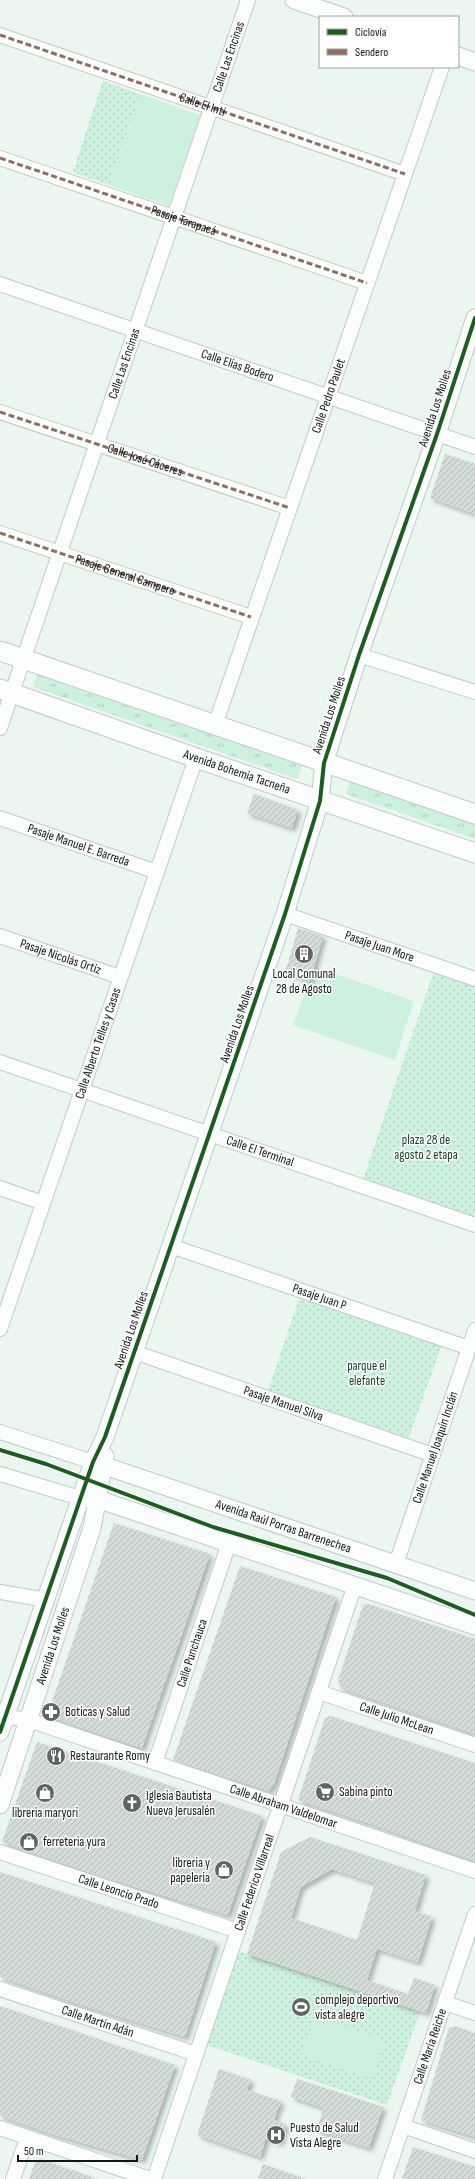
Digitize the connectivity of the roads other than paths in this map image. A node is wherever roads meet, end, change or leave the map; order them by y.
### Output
1 (248, 0) edge
2 (294, 0) edge
3 (341, 16) edge
4 (0, 36) edge
5 (459, 56) edge
6 (475, 62) edge
7 (442, 68) edge
8 (211, 108) junction
9 (0, 158) edge
10 (405, 174) junction
11 (174, 218) junction
12 (367, 283) junction
13 (0, 284) edge
14 (475, 320) edge
15 (136, 330) junction
16 (328, 396) junction
17 (0, 412) edge
18 (437, 434) junction
19 (97, 444) junction
20 (475, 447) edge
21 (290, 508) junction
22 (0, 533) edge
23 (60, 554) junction
24 (251, 617) junction
25 (0, 651) edge
26 (359, 655) junction
27 (23, 660) junction
28 (6, 691) edge
29 (475, 692) edge
30 (215, 725) junction
31 (0, 728) edge
32 (196, 758) junction
33 (324, 763) junction
34 (320, 801) junction
35 (475, 814) edge
36 (0, 818) edge
37 (475, 853) edge
38 (157, 872) junction
39 (285, 914) junction
40 (0, 936) edge
41 (120, 977) junction
42 (475, 979) edge
43 (0, 1062) edge
44 (82, 1090) junction
45 (209, 1134) junction
46 (0, 1188) edge
47 (43, 1203) junction
48 (475, 1225) edge
49 (171, 1246) junction
50 (3, 1307) edge
51 (0, 1329) edge
52 (475, 1330) edge
53 (469, 1348) junction
54 (134, 1352) junction
55 (0, 1432) edge
56 (433, 1454) junction
57 (99, 1464) junction
58 (0, 1474) edge
59 (89, 1498) junction
60 (229, 1543) junction
61 (396, 1564) junction
62 (355, 1585) junction
63 (475, 1591) edge
64 (0, 1592) edge
65 (46, 1600) junction
66 (475, 1626) edge
67 (319, 1692) junction
68 (29, 1720) junction
69 (2, 1721) edge
70 (475, 1745) edge
71 (155, 1763) junction
72 (0, 1805) edge
73 (280, 1805) junction
74 (0, 1852) edge
75 (475, 1871) edge
76 (475, 1914) edge
77 (238, 1931) junction
78 (0, 1989) edge
79 (445, 2003) junction
80 (475, 2013) edge
81 (196, 2054) junction
82 (404, 2126) junction
83 (0, 2128) edge
84 (27, 2138) junction
85 (475, 2151) edge
86 (13, 2179) edge
87 (150, 2179) edge
88 (154, 2179) edge
89 (385, 2179) edge

1 - 8 street, Calle Las Encinas
2 - 3 street
4 - 8 street, Calle El Inti
5 - 6 street
7 - 10 street, Calle Pedro Paulet
8 - 10 street, Calle El Inti
8 - 11 street, Calle Las Encinas
9 - 11 street, Pasaje Tarapacá
10 - 12 street, Calle Pedro Paulet
11 - 12 street, Pasaje Tarapacá
11 - 15 street, Calle Las Encinas
12 - 16 street, Calle Pedro Paulet
13 - 15 street, Calle Elías Bodero
14 - 18 street, Avenida Los Molles
15 - 16 street, Calle Elías Bodero
15 - 19 street, Calle Las Encinas
16 - 18 street, Calle Elías Bodero
16 - 21 street, Calle Pedro Paulet
17 - 19 street, Calle José Cáceres
18 - 20 street, Calle Elías Bodero
18 - 26 street, Avenida Los Molles
19 - 21 street, Calle José Cáceres
19 - 23 street, Calle Las Encinas
21 - 24 street, Calle Pedro Paulet
22 - 23 street, Pasaje General Campero
23 - 24 street, Pasaje General Campero
23 - 27 street, Calle Las Encinas
24 - 30 street, Calle Pedro Paulet
25 - 27 main road
26 - 29 street
26 - 33 street, Avenida Los Molles
27 - 28 street, Calle Las Encinas
27 - 30 main road
28 - 31 street, Calle Las Encinas
28 - 32 main road, Avenida Bohemia Tacneña
30 - 33 main road
32 - 34 main road, Avenida Bohemia Tacneña
32 - 38 street, Calle Alberto Telles y Casas
33 - 34 street, Avenida Los Molles
33 - 35 main road
34 - 37 main road, Avenida Bohemia Tacneña
34 - 39 street, Avenida Los Molles
36 - 38 street, Pasaje Manuel E. Barreda
38 - 41 street, Calle Alberto Telles y Casas
39 - 42 street, Pasaje Juan More
39 - 45 street, Avenida Los Molles
40 - 41 street, Pasaje Nicolás Ortiz
41 - 44 street, Calle Alberto Telles y Casas
43 - 44 street, Calle El Terminal
44 - 45 street, Calle El Terminal
44 - 47 street, Calle Alberto Telles y Casas
45 - 48 street, Calle El Terminal
45 - 49 street, Avenida Los Molles
46 - 47 street
47 - 50 street, Calle Alberto Telles y Casas
49 - 53 street, Pasaje Juan P
49 - 54 street, Avenida Los Molles
50 - 51 street, Calle Alberto Telles y Casas
52 - 53 street, Calle Manuel Joaquín Inclán
53 - 56 street, Calle Manuel Joaquín Inclán
54 - 56 street, Pasaje Manuel Silva
54 - 57 street, Avenida Los Molles
55 - 57 street
56 - 61 street, Calle Manuel Joaquín Inclán
57 - 59 street, Avenida Los Molles
57 - 61 street, Avenida Raúl Porras Barrenechea
58 - 59 street
59 - 60 street
59 - 65 street, Avenida Los Molles
59 - 68 street, Avenida Los Molles
60 - 62 street
60 - 71 street, Calle Punchauca
61 - 63 street, Avenida Raúl Porras Barrenechea
62 - 66 street
62 - 67 street, Calle Federico Villarreal
64 - 65 street
65 - 69 street, Avenida Los Molles
67 - 70 street, Calle Julio McLean
67 - 73 street, Calle Federico Villarreal
68 - 69 street, Calle Abraham Valdelomar
68 - 71 street, Calle Abraham Valdelomar
68 - 72 street, Avenida Los Molles
71 - 73 street, Calle Abraham Valdelomar
73 - 75 street, Calle Abraham Valdelomar
73 - 77 street, Calle Federico Villarreal
74 - 77 street, Calle Leoncio Prado
76 - 79 street, Calle María Reiche
77 - 81 street, Calle Federico Villarreal
78 - 81 street, Calle Martín Adán
79 - 80 street
79 - 82 street, Calle María Reiche
81 - 88 street, Calle Federico Villarreal
82 - 85 street
82 - 89 street, Calle María Reiche
83 - 84 street
84 - 86 street
84 - 87 street

